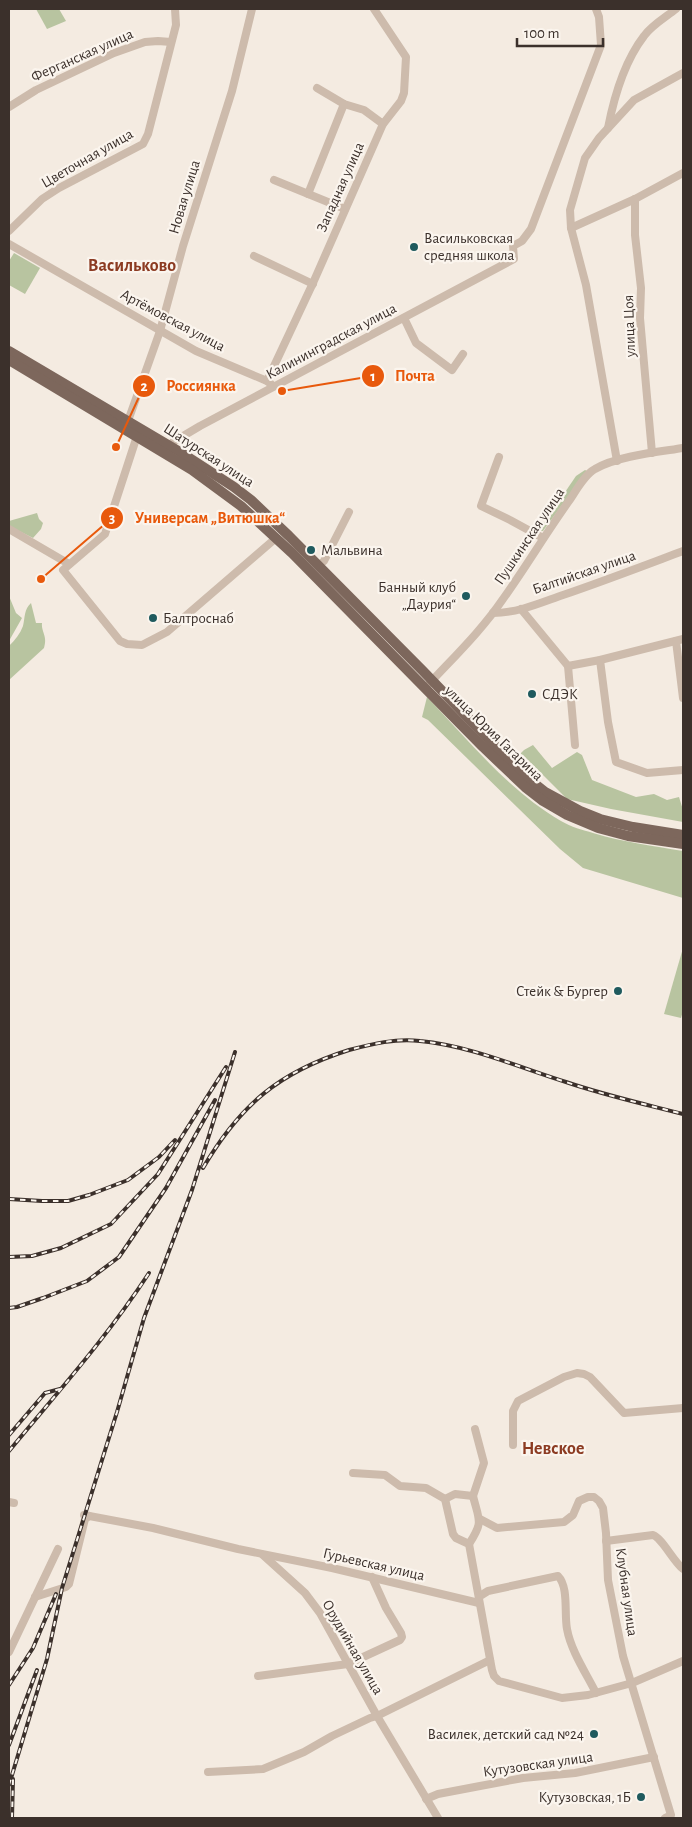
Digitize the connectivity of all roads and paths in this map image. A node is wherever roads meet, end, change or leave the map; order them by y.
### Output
1 (175, 9) edge
2 (252, 9) edge
3 (374, 9) edge
4 (596, 9) edge
5 (676, 9) edge
6 (171, 42) junction
7 (683, 73) edge
8 (317, 88) dead end
9 (344, 104) junction
10 (9, 107) edge
11 (383, 124) junction
12 (608, 128) junction
13 (682, 175) edge
14 (274, 180) dead end
15 (308, 194) junction
16 (635, 199) junction
17 (345, 209) junction
18 (571, 228) junction
19 (9, 231) edge
20 (9, 244) edge
21 (254, 256) dead end
22 (313, 284) junction
23 (404, 318) junction
24 (160, 331) junction
25 (9, 351) edge
26 (463, 354) dead end
27 (9, 360) edge
28 (267, 381) junction
29 (274, 388) junction
30 (128, 421) junction
31 (137, 436) junction
32 (683, 448) edge
33 (166, 449) junction
34 (652, 453) junction
35 (498, 457) dead end
36 (616, 461) junction
37 (349, 512) dead end
38 (276, 522) junction
39 (9, 529) edge
40 (289, 536) junction
41 (276, 538) junction
42 (543, 538) junction
43 (683, 551) edge
44 (69, 564) junction
45 (318, 566) junction
46 (520, 609) junction
47 (493, 613) junction
48 (680, 640) edge
49 (600, 660) junction
50 (568, 666) junction
51 (429, 684) junction
52 (683, 698) edge
53 (575, 745) dead end
54 (683, 770) edge
55 (683, 835) edge
56 (683, 844) edge
57 (683, 1408) edge
58 (475, 1429) dead end
59 (513, 1445) dead end
60 (353, 1473) dead end
61 (473, 1496) junction
62 (445, 1499) junction
63 (480, 1519) junction
64 (606, 1541) junction
65 (470, 1544) junction
66 (58, 1549) dead end
67 (261, 1553) junction
68 (683, 1569) edge
69 (372, 1577) junction
70 (35, 1597) junction
71 (480, 1599) junction
72 (9, 1652) edge
73 (490, 1660) junction
74 (683, 1661) edge
75 (348, 1664) junction
76 (258, 1676) dead end
77 (632, 1683) junction
78 (596, 1693) junction
79 (377, 1716) junction
80 (654, 1756) junction
81 (208, 1772) dead end
82 (426, 1799) junction
83 (668, 1817) edge
84 (438, 1818) edge

1 - 6 street, Цветочная улица
2 - 24 street, Новая улица
3 - 11 street, Западная улица
4 - 23 street, Калининградская улица
5 - 12 street
6 - 10 street, Ферганская улица
6 - 19 street, Цветочная улица
7 - 12 street
8 - 9 street
9 - 11 street
9 - 15 street
11 - 17 street, Западная улица
12 - 18 street
13 - 16 street
14 - 15 street
15 - 17 street
16 - 18 street
16 - 34 street, улица Цоя
17 - 22 street, Западная улица
18 - 36 street
20 - 24 street, Артёмовская улица
21 - 22 street
22 - 28 street, Западная улица
23 - 26 street
23 - 29 street, Калининградская улица
24 - 28 street, Артёмовская улица
24 - 30 street, Новая улица
25 - 30 main road, Шатурская улица
27 - 31 main road, Шатурская улица
28 - 29 street, Артёмовская улица
29 - 33 street, Калининградская улица
30 - 33 main road, Шатурская улица
31 - 33 main road, Шатурская улица
31 - 44 street
32 - 34 street, Пушкинская улица
33 - 38 main road, Шатурская улица
33 - 41 main road, Шатурская улица
34 - 36 street, Пушкинская улица
35 - 42 street
36 - 42 street, Пушкинская улица
37 - 45 street
38 - 40 main road, Шатурская улица
38 - 41 main road
39 - 44 street
40 - 41 main road
40 - 45 main road, Шатурская улица
41 - 44 street
41 - 51 main road, Шатурская улица
42 - 47 street, Пушкинская улица
43 - 46 street, Балтийская улица
45 - 51 main road, Шатурская улица
46 - 47 street, Балтийская улица
46 - 50 street
47 - 51 street, Пушкинская улица
48 - 49 street
48 - 52 street
49 - 50 street
49 - 54 street
50 - 53 street
51 - 55 main road, улица Юрия Гагарина
51 - 56 main road, улица Юрия Гагарина
57 - 59 street
58 - 61 street
60 - 62 street
61 - 62 street
61 - 63 street
62 - 65 street
63 - 64 street, Клубная улица
63 - 65 street
64 - 68 street
64 - 77 street, Клубная улица
65 - 71 street
66 - 70 street
67 - 69 street, Гурьевская улица
67 - 70 street, Орудийная улица
67 - 75 street, Орудийная улица
69 - 71 street, Гурьевская улица
69 - 75 street
70 - 72 street
71 - 73 street
71 - 78 street
73 - 78 street
73 - 79 street
74 - 77 street
75 - 76 street
75 - 79 street, Орудийная улица
77 - 78 street
77 - 80 street, Клубная улица
79 - 81 street
79 - 82 street, Орудийная улица
80 - 82 street, Кутузовская улица
80 - 83 street, Клубная улица
82 - 84 street, Орудийная улица

